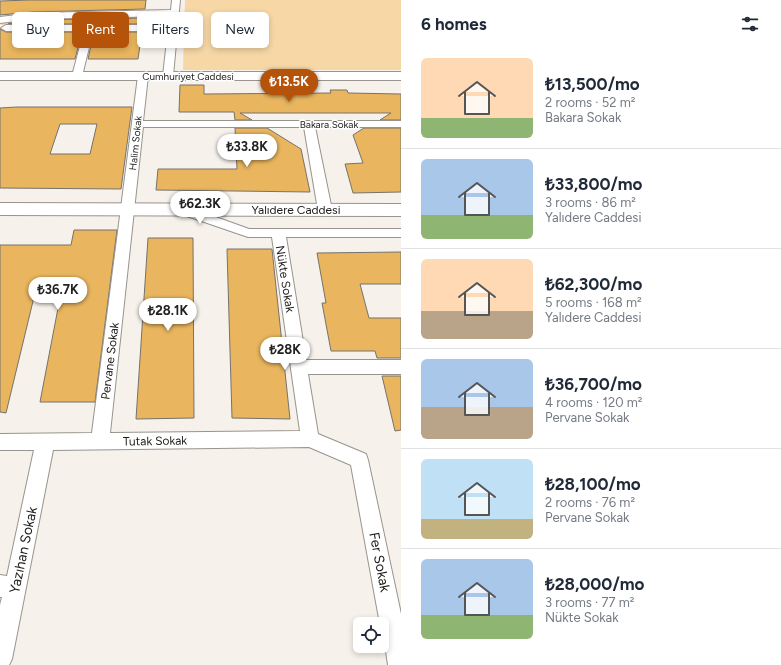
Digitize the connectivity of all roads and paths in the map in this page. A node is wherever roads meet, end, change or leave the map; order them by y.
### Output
1 (176, 0) edge
2 (174, 12) edge
3 (137, 13) edge
4 (0, 20) edge
5 (0, 28) edge
6 (72, 28) edge
7 (84, 48) edge
8 (170, 48) edge
9 (0, 76) edge
10 (77, 76) junction
11 (143, 76) junction
12 (168, 76) junction
13 (401, 76) edge
14 (137, 124) junction
15 (309, 124) junction
16 (401, 124) edge
17 (0, 209) edge
18 (128, 209) junction
19 (183, 210) junction
20 (325, 210) junction
21 (401, 210) edge
22 (278, 233) junction
23 (401, 233) edge
24 (299, 367) junction
25 (401, 367) edge
26 (310, 439) junction
27 (100, 441) junction
28 (0, 442) edge
29 (45, 442) junction
30 (8, 586) edge
31 (396, 620) edge
32 (0, 659) edge
33 (400, 665) edge

1 - 2 street
3 - 4 street
5 - 6 street
7 - 10 street
8 - 12 street
9 - 10 street, Cumhuriyet Caddesi
10 - 11 street, Cumhuriyet Caddesi
11 - 12 street, Cumhuriyet Caddesi
11 - 14 street, Halim Sokak
12 - 13 street, Cumhuriyet Caddesi
14 - 15 street, Bakara Sokak
14 - 18 street, Halim Sokak
15 - 16 street, Bakara Sokak
15 - 20 street
17 - 18 street, Yalıdere Caddesi
18 - 19 street, Yalıdere Caddesi
18 - 27 street, Pervane Sokak
19 - 20 street, Yalıdere Caddesi
19 - 22 street
20 - 21 street, Yalıdere Caddesi
22 - 23 street
22 - 24 street, Nükte Sokak
24 - 25 street
24 - 26 street, Nükte Sokak
26 - 27 street, Tutak Sokak
26 - 31 street, Fer Sokak
27 - 29 street, Tutak Sokak
28 - 29 street, Tutak Sokak
29 - 30 street, Yazıhan Sokak
30 - 32 street, Yazıhan Sokak
31 - 33 street, Fer Sokak

